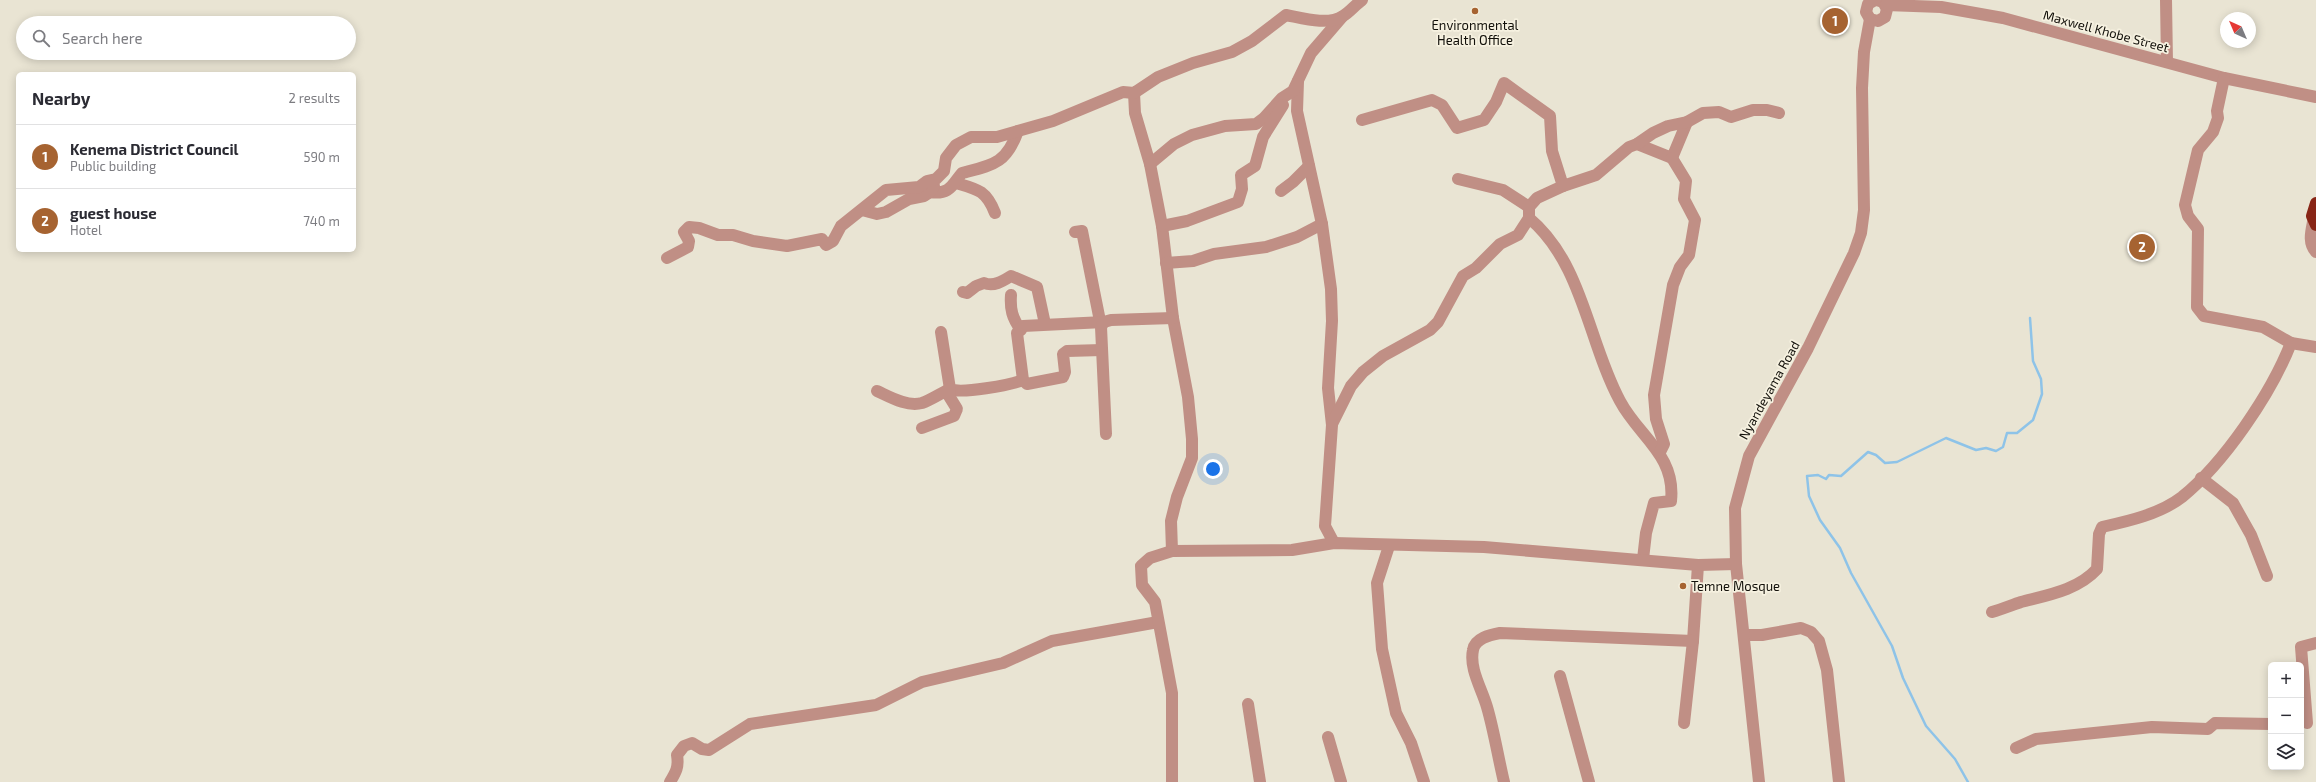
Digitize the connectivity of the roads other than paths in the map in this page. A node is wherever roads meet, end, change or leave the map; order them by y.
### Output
1 (1362, 0) edge
2 (2166, 0) edge
3 (1876, 1) edge
4 (1342, 17) junction
5 (1870, 19) junction
6 (2167, 62) junction
7 (2224, 78) junction
8 (1298, 79) junction
9 (1293, 91) junction
10 (1134, 93) junction
11 (2316, 97) edge
12 (1779, 113) dead end
13 (1362, 120) dead end
14 (1687, 122) junction
15 (1018, 131) junction
16 (1638, 144) junction
17 (1672, 158) junction
18 (1150, 164) junction
19 (1309, 166) junction
20 (936, 179) junction
21 (1458, 179) dead end
22 (1295, 180) junction
23 (1313, 182) junction
24 (956, 183) junction
25 (1563, 186) junction
26 (1281, 190) dead end
27 (930, 192) junction
28 (2316, 202) edge
29 (862, 210) junction
30 (1529, 212) junction
31 (994, 213) dead end
32 (2315, 223) edge
33 (1322, 224) junction
34 (1162, 226) junction
35 (1076, 232) dead end
36 (2316, 252) edge
37 (667, 258) dead end
38 (1166, 263) junction
39 (963, 292) dead end
40 (1011, 296) dead end
41 (1174, 318) junction
42 (1102, 322) junction
43 (1046, 324) junction
44 (1021, 330) junction
45 (941, 332) dead end
46 (2291, 343) junction
47 (2316, 347) edge
48 (1102, 350) junction
49 (1023, 380) junction
50 (950, 389) junction
51 (877, 391) dead end
52 (1332, 425) junction
53 (922, 428) dead end
54 (1106, 434) dead end
55 (1660, 452) junction
56 (2201, 478) junction
57 (1334, 543) junction
58 (1389, 546) junction
59 (1172, 552) junction
60 (1643, 559) junction
61 (1736, 564) junction
62 (1698, 565) junction
63 (2267, 576) dead end
64 (1992, 612) dead end
65 (1158, 622) junction
66 (1744, 636) junction
67 (1693, 642) junction
68 (2316, 643) edge
69 (1560, 676) dead end
70 (1248, 704) dead end
71 (1684, 723) dead end
72 (2308, 723) edge
73 (2268, 724) edge
74 (1328, 737) dead end
75 (2016, 748) dead end
76 (670, 782) edge
77 (1172, 782) edge
78 (1260, 782) edge
79 (1341, 782) edge
80 (1424, 782) edge
81 (1504, 782) edge
82 (1589, 782) edge
83 (1759, 782) edge
84 (1839, 782) edge

1 - 4 street
2 - 6 street
3 - 5 street, Nyandeyama Road
3 - 5 street
3 - 6 street, Maxwell Khobe Street
4 - 8 street
4 - 10 street
5 - 61 street, Nyandeyama Road
6 - 7 street, Maxwell Khobe Street
7 - 11 street, Maxwell Khobe Street
7 - 46 street
8 - 9 street
8 - 19 street
9 - 18 street
9 - 34 street
10 - 15 street
10 - 18 street
12 - 14 street
13 - 25 street
14 - 16 street
14 - 17 street
15 - 20 street
15 - 24 street
16 - 17 street
16 - 25 street
17 - 55 street
18 - 34 street
19 - 22 street
19 - 23 street
20 - 27 street
20 - 29 street
21 - 30 street
22 - 23 street
22 - 26 street
23 - 33 street
24 - 27 street
24 - 31 street
25 - 30 street
27 - 29 street
28 - 32 highway
29 - 37 street
30 - 52 street
30 - 55 street
32 - 36 street
33 - 38 street
33 - 52 street
34 - 38 street
35 - 42 street
38 - 41 street
39 - 43 street
40 - 44 street
41 - 42 street
41 - 59 street
42 - 43 street
42 - 48 street
43 - 44 street
44 - 49 street
45 - 50 street
46 - 47 street
46 - 56 street
48 - 49 street
48 - 54 street
49 - 50 street
50 - 51 street
50 - 53 street
52 - 57 street
55 - 60 street
56 - 63 street
56 - 64 street
57 - 58 street
57 - 59 street
58 - 60 street
58 - 80 street
59 - 65 street
60 - 62 street
61 - 62 street
61 - 66 street, Nyandeyama Road
62 - 67 street
65 - 76 street
65 - 77 street
66 - 83 street, Nyandeyama Road
66 - 84 street
67 - 71 street
67 - 81 street
68 - 72 street
69 - 82 street
70 - 78 street
73 - 75 street
74 - 79 street

